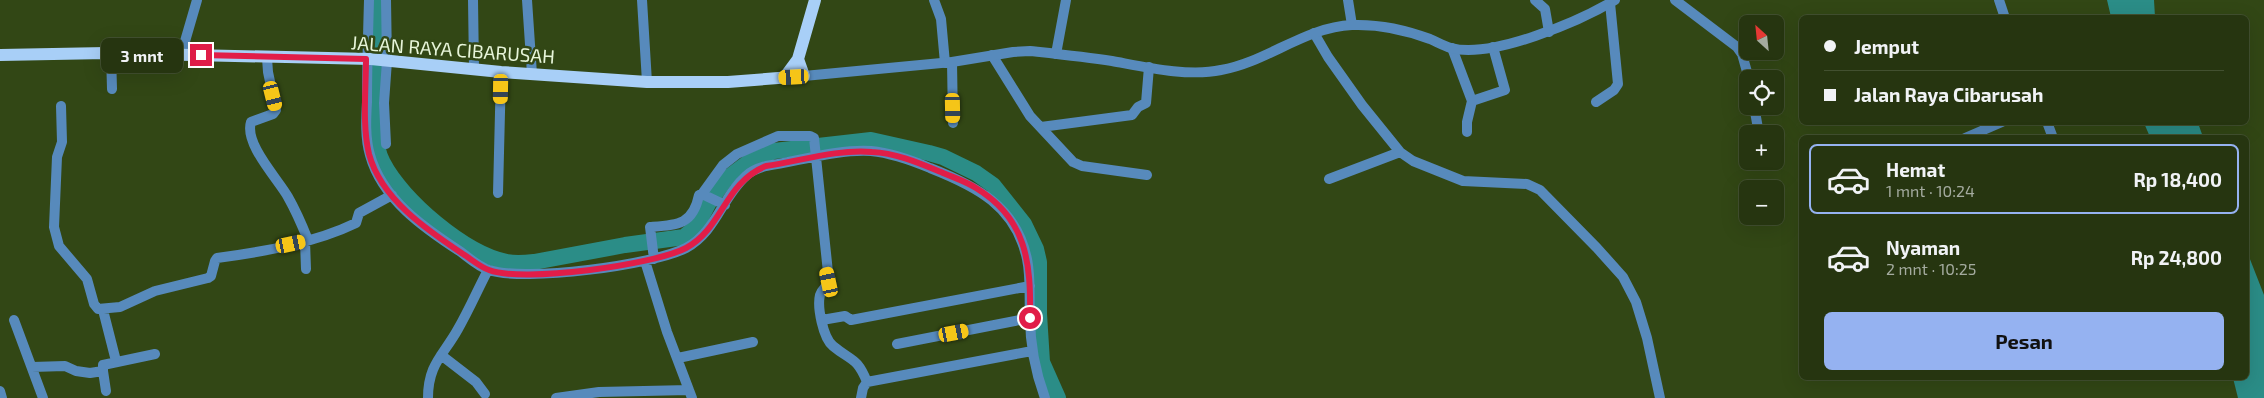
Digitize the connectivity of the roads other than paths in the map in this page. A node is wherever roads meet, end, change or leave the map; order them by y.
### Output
1 (197, 0) edge
2 (369, 0) edge
3 (386, 0) edge
4 (473, 0) edge
5 (527, 0) edge
6 (642, 0) edge
7 (815, 0) edge
8 (934, 0) edge
9 (1066, 0) edge
10 (1348, 0) edge
11 (1536, 0) edge
12 (1675, 0) edge
13 (1999, 0) edge
14 (1613, 1) edge
15 (2004, 15) edge
16 (1352, 25) junction
17 (1549, 32) junction
18 (1314, 33) junction
19 (1492, 47) junction
20 (1452, 48) junction
21 (111, 53) junction
22 (1056, 54) junction
23 (0, 55) edge
24 (181, 55) junction
25 (992, 55) junction
26 (267, 58) junction
27 (369, 59) junction
28 (798, 59) junction
29 (386, 61) junction
30 (949, 62) junction
31 (1149, 67) junction
32 (474, 68) junction
33 (1746, 70) edge
34 (501, 72) junction
35 (532, 74) junction
36 (804, 76) junction
37 (784, 78) junction
38 (647, 82) junction
39 (112, 89) dead end
40 (1472, 100) junction
41 (1596, 102) dead end
42 (61, 106) dead end
43 (953, 123) dead end
44 (1995, 125) edge
45 (1041, 127) junction
46 (1467, 132) dead end
47 (1972, 135) edge
48 (386, 144) dead end
49 (815, 150) junction
50 (1400, 152) junction
51 (1147, 174) dead end
52 (1330, 179) dead end
53 (498, 193) dead end
54 (703, 194) junction
55 (392, 195) junction
56 (722, 204) junction
57 (307, 240) junction
58 (650, 260) junction
59 (306, 268) dead end
60 (488, 270) junction
61 (1030, 286) junction
62 (104, 310) junction
63 (1030, 318) junction
64 (14, 320) dead end
65 (822, 320) junction
66 (752, 342) dead end
67 (897, 344) dead end
68 (1032, 351) junction
69 (155, 354) dead end
70 (441, 355) junction
71 (678, 358) junction
72 (116, 361) junction
73 (32, 367) junction
74 (103, 371) junction
75 (867, 382) junction
76 (0, 391) edge
77 (106, 391) dead end
78 (485, 394) dead end
79 (690, 394) edge
80 (2, 398) edge
81 (42, 398) edge
82 (428, 398) edge
83 (556, 398) edge
84 (861, 398) edge
85 (1045, 398) edge
86 (1660, 398) edge

1 - 24 street
2 - 27 street
3 - 29 street
4 - 32 street
5 - 35 street
6 - 38 street
7 - 28 main road
8 - 30 street
9 - 22 street
10 - 16 street
11 - 17 street
12 - 33 street
13 - 15 street
14 - 17 street
14 - 41 street
16 - 18 street
16 - 20 street
17 - 19 street
18 - 31 street
18 - 50 street
19 - 20 street
19 - 40 street
20 - 40 street
21 - 23 main road, JALAN RAYA CIBARUSAH
21 - 24 main road, JALAN RAYA CIBARUSAH
21 - 39 street
22 - 25 street
22 - 31 street
24 - 26 main road, JALAN RAYA CIBARUSAH
25 - 30 street
25 - 45 street
26 - 27 main road, JALAN RAYA CIBARUSAH
26 - 57 street
27 - 29 main road, JALAN RAYA CIBARUSAH
27 - 55 street
28 - 36 main road
28 - 37 main road
29 - 32 main road, JALAN RAYA CIBARUSAH
29 - 48 street
30 - 36 street
30 - 43 street
31 - 45 street
32 - 34 main road, JALAN RAYA CIBARUSAH
34 - 35 main road, JALAN RAYA CIBARUSAH
34 - 53 street
35 - 38 main road, JALAN RAYA CIBARUSAH
36 - 37 main road, JALAN RAYA CIBARUSAH
37 - 38 main road, JALAN RAYA CIBARUSAH
40 - 46 street
42 - 62 street
44 - 47 street
45 - 51 street
49 - 54 street
49 - 56 street
49 - 61 street
49 - 65 street
50 - 52 street
50 - 86 street
54 - 56 street
54 - 58 street
55 - 57 street
55 - 60 street
56 - 58 street
57 - 59 street
57 - 62 street
58 - 60 street
58 - 71 street
60 - 70 street
61 - 63 street
61 - 65 street
62 - 72 street
63 - 67 street
63 - 68 street
64 - 73 street
65 - 75 street
66 - 71 street
68 - 75 street
68 - 85 street
69 - 72 street
70 - 78 street
70 - 82 street
71 - 79 street
72 - 74 street
73 - 74 street
73 - 81 street
74 - 77 street
75 - 84 street
76 - 80 street
79 - 83 street

